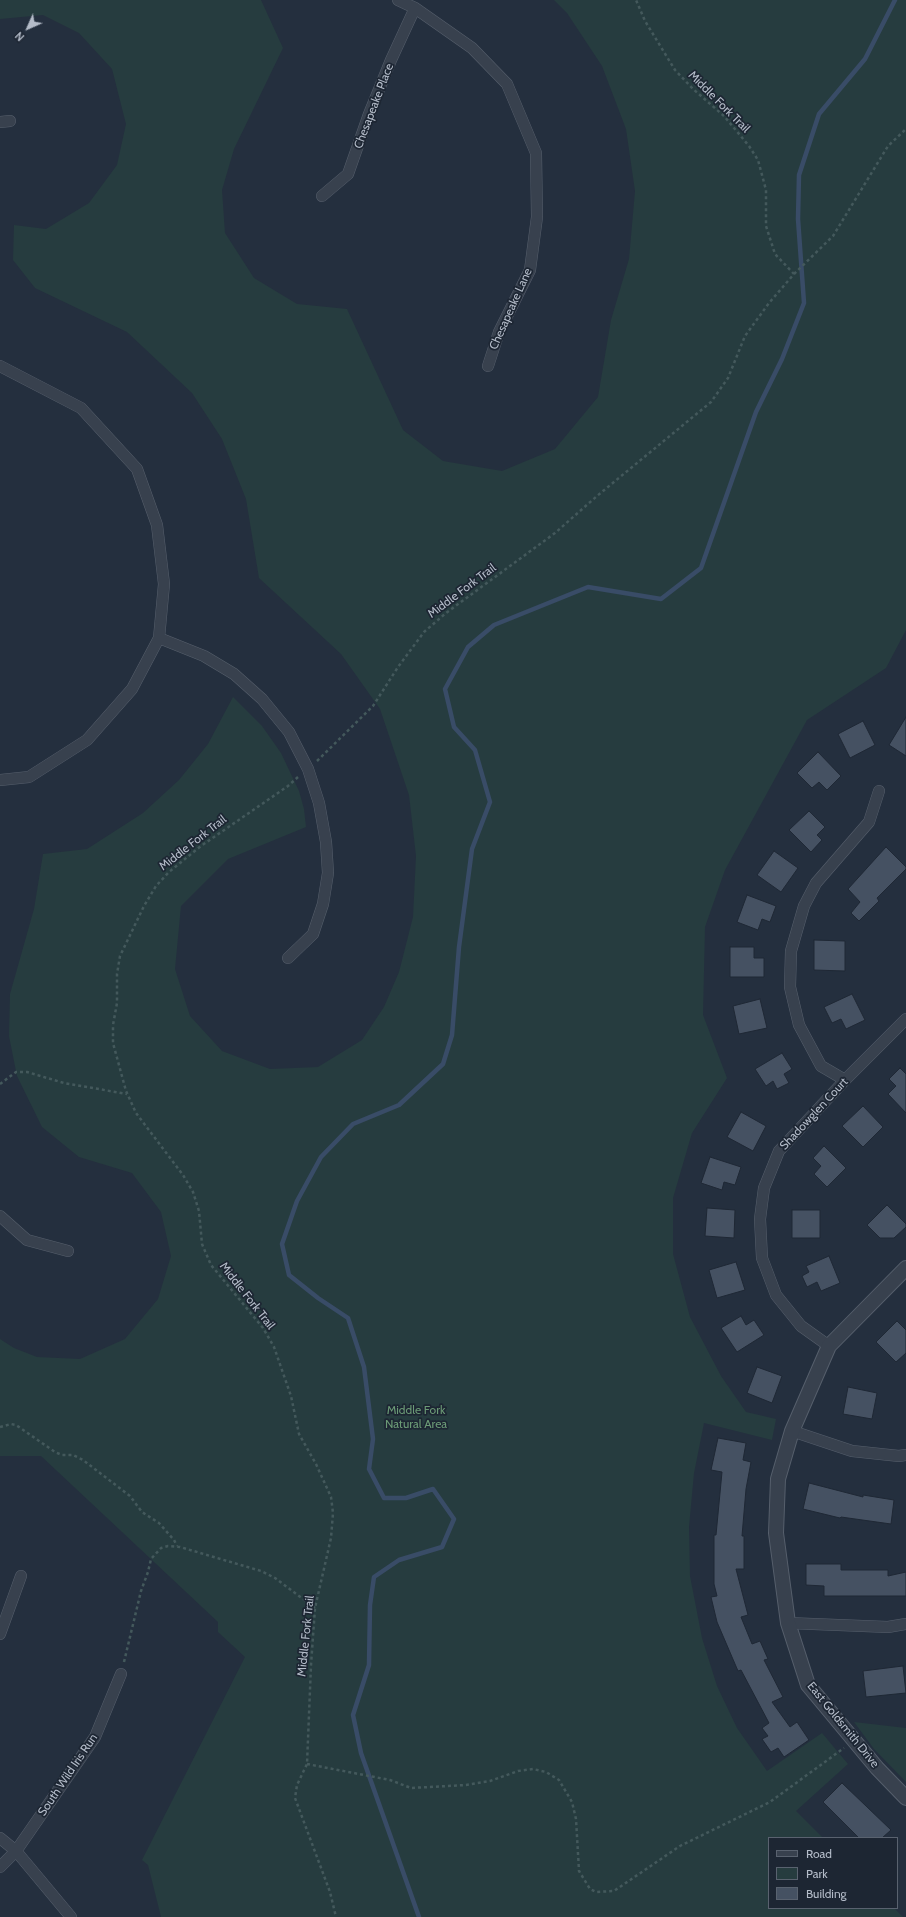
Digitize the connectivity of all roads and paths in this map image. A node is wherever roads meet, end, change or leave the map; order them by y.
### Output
1 (398, 0) edge
2 (636, 0) edge
3 (415, 8) junction
4 (906, 129) edge
5 (322, 196) dead end
6 (794, 274) junction
7 (0, 366) edge
8 (488, 366) dead end
9 (159, 638) junction
10 (308, 769) junction
11 (0, 780) edge
12 (879, 790) dead end
13 (288, 958) dead end
14 (906, 1019) edge
15 (845, 1080) junction
16 (0, 1084) edge
17 (127, 1094) junction
18 (0, 1216) edge
19 (68, 1251) dead end
20 (906, 1268) edge
21 (829, 1346) junction
22 (0, 1427) edge
23 (792, 1431) junction
24 (906, 1455) edge
25 (178, 1547) junction
26 (21, 1576) dead end
27 (315, 1608) junction
28 (788, 1623) junction
29 (906, 1624) edge
30 (0, 1634) edge
31 (121, 1674) joint
32 (854, 1741) junction
33 (307, 1764) junction
34 (906, 1798) edge
35 (0, 1838) edge
36 (16, 1851) junction
37 (0, 1867) edge
38 (71, 1917) edge
39 (336, 1917) edge

1 - 3 street, Chesapeake Lane
2 - 6 path, Middle Fork Trail
3 - 5 street, Chesapeake Place
3 - 8 street, Chesapeake Lane
4 - 6 path
6 - 10 path, Middle Fork Trail
7 - 9 street
9 - 10 street
9 - 11 street
10 - 13 street
10 - 17 path, Middle Fork Trail
12 - 15 street
14 - 15 street, Shadowglen Court
15 - 21 street, Shadowglen Court
16 - 17 path
17 - 27 path, Middle Fork Trail
18 - 19 street
20 - 21 street
21 - 23 street, East Goldsmith Drive
22 - 25 path
23 - 24 street
23 - 28 street, East Goldsmith Drive
25 - 27 path
25 - 31 path
26 - 30 street
27 - 33 path, Middle Fork Trail
28 - 29 street
28 - 32 street, East Goldsmith Drive
31 - 36 street, South Wild Iris Run
32 - 33 path
32 - 34 street, East Goldsmith Drive
33 - 39 path, Middle Fork Trail
35 - 36 street
36 - 37 street, South Wild Iris Run
36 - 38 street

